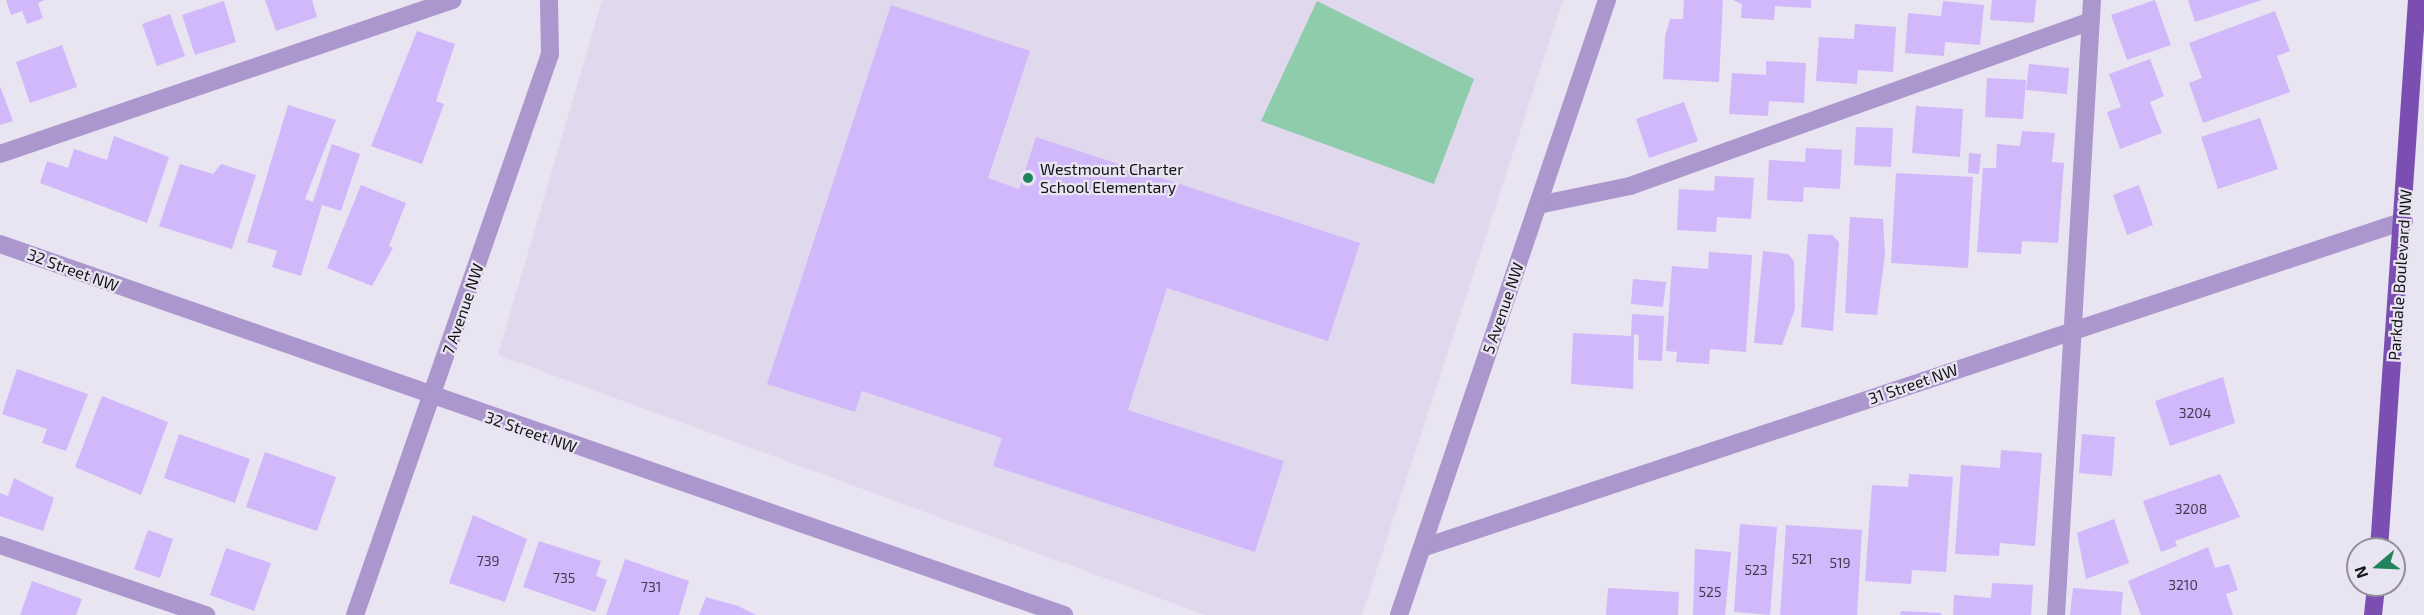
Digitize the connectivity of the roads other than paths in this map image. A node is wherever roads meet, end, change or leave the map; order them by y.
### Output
1 (453, 0) edge
2 (549, 0) edge
3 (1607, 0) edge
4 (2092, 0) edge
5 (2416, 0) edge
6 (2090, 21) junction
7 (0, 154) edge
8 (1538, 205) junction
9 (2404, 221) junction
10 (0, 244) edge
11 (2074, 330) junction
12 (432, 398) junction
13 (2380, 537) edge
14 (0, 544) edge
15 (1422, 548) junction
16 (2375, 597) edge
17 (206, 615) edge
18 (355, 615) edge
19 (1064, 615) edge
20 (1399, 615) edge
21 (2056, 615) edge
22 (2373, 615) edge

1 - 7 street
2 - 12 street, 7 Avenue NW
3 - 8 street, 5 Avenue NW
4 - 6 street
5 - 9 main road, Parkdale Boulevard NW
6 - 8 street
6 - 11 street
8 - 15 street, 5 Avenue NW
9 - 11 street, 31 Street NW
9 - 13 main road, Parkdale Boulevard NW
10 - 12 street, 32 Street NW
11 - 15 street, 31 Street NW
11 - 21 street
12 - 18 street, 7 Avenue NW
12 - 19 street, 32 Street NW
14 - 17 street
15 - 20 street, 5 Avenue NW
16 - 22 main road

